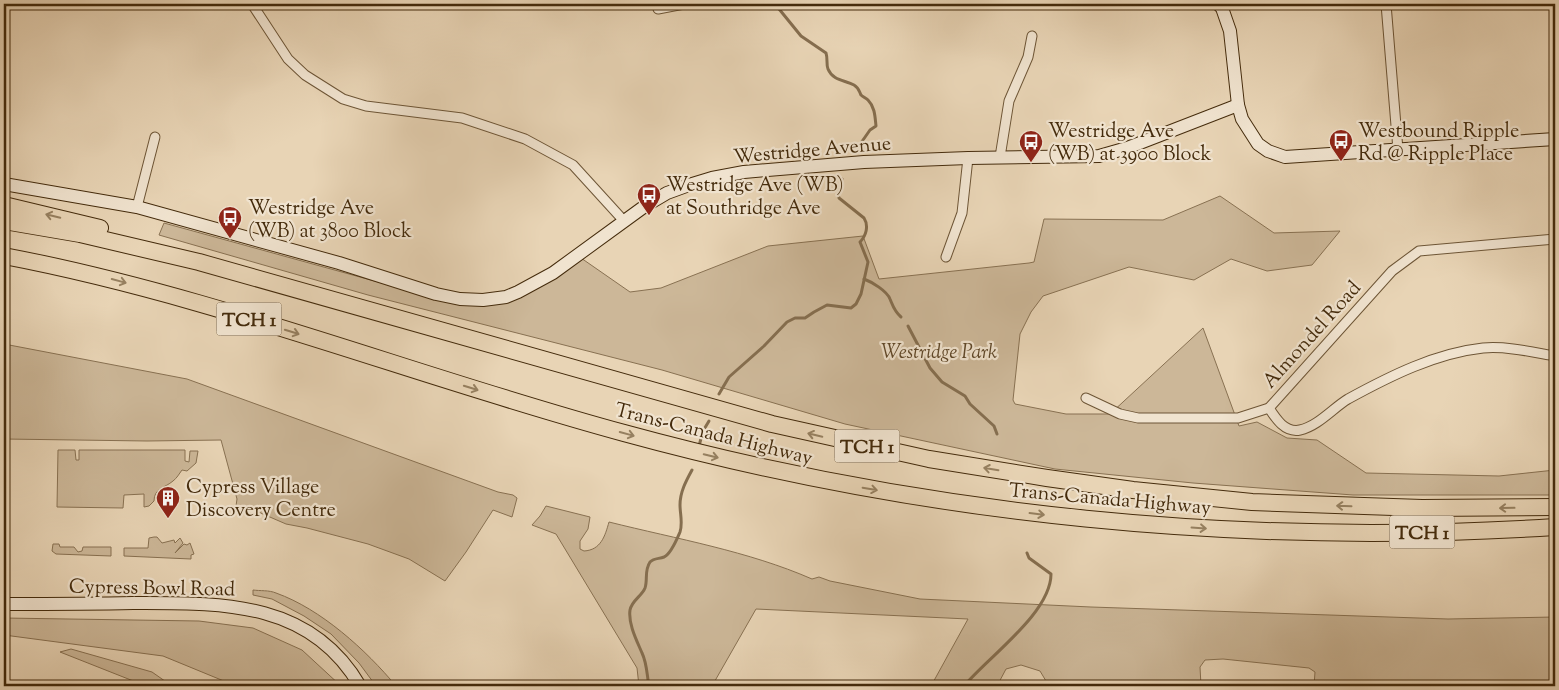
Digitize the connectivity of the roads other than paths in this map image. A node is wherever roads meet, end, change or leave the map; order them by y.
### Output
1 (252, 4) edge
2 (684, 4) edge
3 (1218, 4) edge
4 (1386, 4) edge
5 (658, 9) dead end
6 (1032, 36) dead end
7 (1238, 105) junction
8 (155, 137) dead end
9 (1555, 139) edge
10 (1398, 150) junction
11 (1000, 157) junction
12 (968, 158) junction
13 (4, 184) edge
14 (4, 205) edge
15 (137, 207) junction
16 (4, 221) edge
17 (624, 221) junction
18 (1555, 239) edge
19 (4, 256) edge
20 (946, 257) dead end
21 (4, 262) edge
22 (199, 262) junction
23 (72, 270) junction
24 (1555, 356) edge
25 (1086, 398) dead end
26 (1269, 408) junction
27 (1555, 507) edge
28 (1555, 527) edge
29 (4, 604) edge
30 (360, 686) edge

1 - 17 street
2 - 5 street
3 - 7 street
4 - 10 street
6 - 11 street
7 - 10 street
7 - 11 street, Westridge Avenue
8 - 15 street
9 - 10 street
11 - 12 street, Westridge Avenue
12 - 17 street, Westridge Avenue
12 - 20 street
13 - 15 street, Westridge Avenue
22 -> 14 highway
15 - 17 street, Westridge Avenue
16 - 22 highway, Trans-Canada Highway / TCH 1
18 - 26 street, Almondel Road
19 - 23 highway, Trans-Canada Highway / TCH 1
21 - 23 highway
27 -> 22 highway, Trans-Canada Highway / TCH 1
23 -> 28 highway, Trans-Canada Highway / TCH 1
24 - 26 street
25 - 26 street, Almondel Road
29 - 30 street, Cypress Bowl Road

